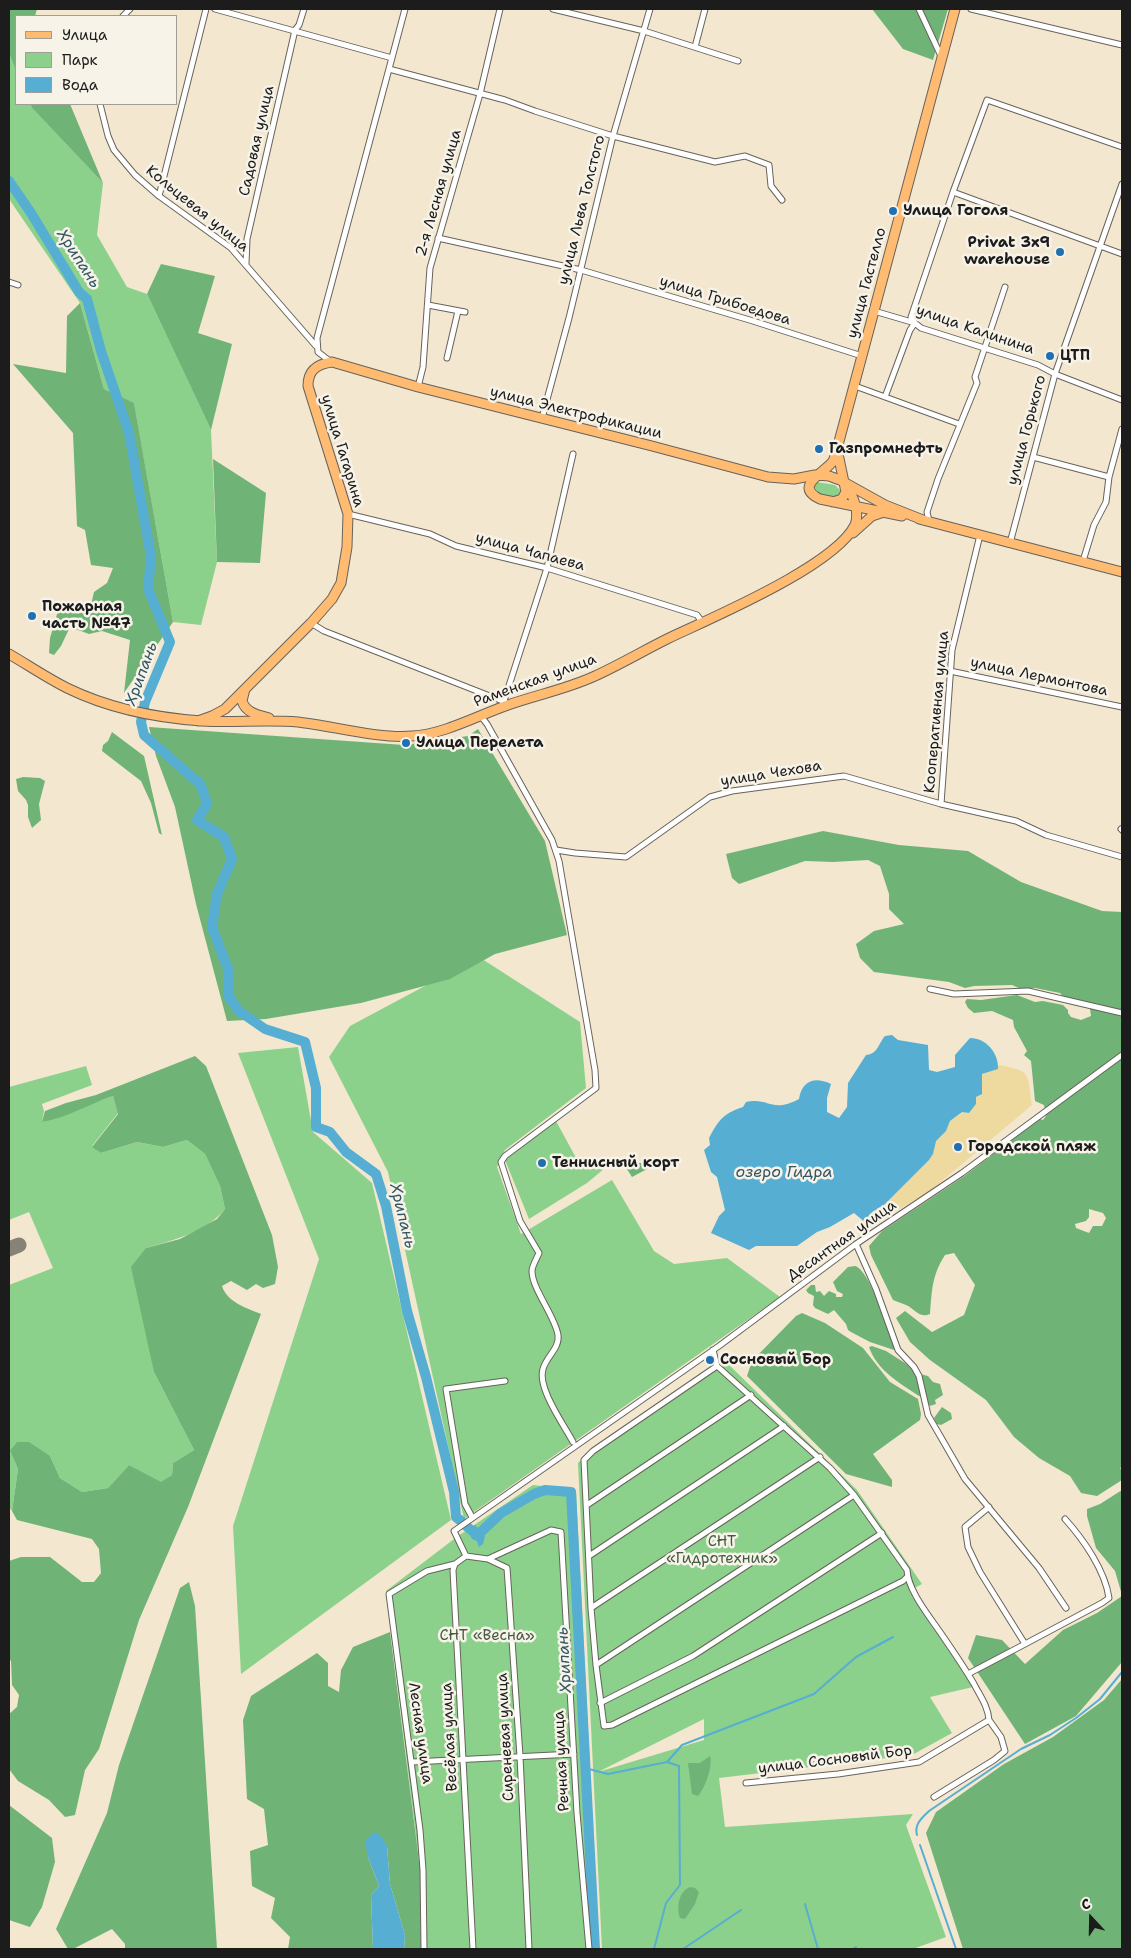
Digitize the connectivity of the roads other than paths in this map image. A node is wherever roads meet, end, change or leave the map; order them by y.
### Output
1 (206, 9) edge
2 (215, 9) edge
3 (304, 9) edge
4 (405, 9) edge
5 (500, 9) edge
6 (553, 9) edge
7 (650, 9) edge
8 (705, 9) edge
9 (919, 9) edge
10 (955, 9) edge
11 (971, 9) edge
12 (295, 30) junction
13 (644, 31) junction
14 (1122, 45) edge
15 (695, 47) junction
16 (942, 57) junction
17 (392, 58) junction
18 (738, 61) dead end
19 (389, 69) junction
20 (480, 94) junction
21 (100, 105) edge
22 (613, 136) junction
23 (1122, 147) edge
24 (1122, 184) edge
25 (953, 192) junction
26 (159, 196) junction
27 (782, 200) dead end
28 (438, 238) junction
29 (1101, 247) junction
30 (1122, 254) edge
31 (246, 264) junction
32 (581, 270) junction
33 (9, 282) edge
34 (18, 285) dead end
35 (1005, 287) dead end
36 (428, 305) junction
37 (873, 310) junction
38 (458, 311) junction
39 (465, 312) dead end
40 (916, 323) junction
41 (316, 346) junction
42 (985, 348) junction
43 (863, 356) junction
44 (447, 358) dead end
45 (332, 362) junction
46 (1055, 374) junction
47 (855, 386) junction
48 (418, 387) junction
49 (884, 397) junction
50 (1122, 400) edge
51 (542, 418) junction
52 (959, 424) junction
53 (1122, 429) edge
54 (837, 449) junction
55 (573, 454) dead end
56 (1033, 457) junction
57 (815, 475) junction
58 (1109, 478) junction
59 (844, 482) junction
60 (832, 502) junction
61 (855, 508) junction
62 (882, 513) junction
63 (348, 514) junction
64 (926, 520) junction
65 (980, 535) junction
66 (843, 541) junction
67 (1010, 543) junction
68 (1083, 561) junction
69 (547, 568) junction
70 (1122, 572) edge
71 (702, 622) junction
72 (311, 623) junction
73 (9, 654) edge
74 (950, 671) junction
75 (245, 689) junction
76 (506, 703) junction
77 (1122, 707) edge
78 (225, 709) junction
79 (480, 716) junction
80 (198, 720) junction
81 (280, 721) junction
82 (228, 722) junction
83 (941, 804) junction
84 (556, 850) junction
85 (1122, 857) edge
86 (930, 989) dead end
87 (1122, 1013) edge
88 (1122, 1055) edge
89 (856, 1244) junction
90 (713, 1350) junction
91 (717, 1366) junction
92 (505, 1381) dead end
93 (751, 1395) junction
94 (784, 1426) junction
95 (575, 1444) junction
96 (820, 1457) junction
97 (854, 1495) junction
98 (587, 1505) junction
99 (988, 1508) junction
100 (472, 1517) junction
101 (1065, 1519) dead end
102 (882, 1533) junction
103 (466, 1556) junction
104 (588, 1556) junction
105 (488, 1559) junction
106 (455, 1564) junction
107 (907, 1576) junction
108 (591, 1608) junction
109 (1066, 1608) dead end
110 (1025, 1644) junction
111 (596, 1665) junction
112 (968, 1674) junction
113 (600, 1703) junction
114 (989, 1720) junction
115 (574, 1754) junction
116 (520, 1756) junction
117 (463, 1760) junction
118 (412, 1762) junction
119 (746, 1783) dead end
120 (934, 1797) dead end
121 (424, 1949) edge
122 (473, 1949) edge
123 (529, 1949) edge
124 (589, 1949) edge

1 - 26 street
2 - 12 street
3 - 12 street
4 - 17 street
5 - 20 street, 2-я Лесная улица
6 - 13 street
7 - 13 street, улица Льва Толстого
8 - 15 street
9 - 16 street
10 - 16 main road, улица Гастелло
11 - 14 street
12 - 17 street
12 - 31 street, Садовая улица
13 - 15 street
13 - 22 street, улица Льва Толстого
15 - 18 street
16 - 37 main road, улица Гастелло
17 - 19 street
19 - 20 street
19 - 41 street
20 - 22 street
20 - 28 street, 2-я Лесная улица
21 - 26 street, Кольцевая улица
22 - 27 street
22 - 32 street, улица Льва Толстого
23 - 25 street
24 - 29 street, улица Горького
25 - 29 street
25 - 40 street
26 - 31 street, Кольцевая улица
28 - 32 street, улица Грибоедова
28 - 36 street, 2-я Лесная улица
29 - 30 street
29 - 46 street, улица Горького
31 - 41 street, Кольцевая улица
32 - 43 street, улица Грибоедова
32 - 51 street, улица Льва Толстого
33 - 34 street
35 - 42 street
36 - 38 street
36 - 48 street, 2-я Лесная улица
37 - 40 street, улица Калинина
37 - 43 main road, улица Гастелло
38 - 39 street
38 - 44 street
40 - 42 street, улица Калинина
40 - 49 street
41 - 45 street
42 - 46 street, улица Калинина
42 - 52 street
43 - 47 main road, улица Гастелло
45 - 48 main road, улица Электрофикации
45 - 63 main road, улица Гагарина
46 - 50 street, улица Калинина
46 - 56 street, улица Горького
47 - 49 street
47 - 54 main road, улица Гастелло
48 - 51 main road, улица Электрофикации
49 - 52 street
51 - 57 main road, улица Электрофикации
52 - 64 street
53 - 58 street
54 - 57 main road, улица Гастелло
54 - 59 main road, улица Гастелло
55 - 69 street
56 - 58 street
56 - 67 street, улица Горького
57 - 59 main road
57 - 60 main road
58 - 68 street
59 - 60 main road
59 - 61 main road, улица Гастелло
59 - 64 main road
60 - 61 main road
61 - 62 main road
61 - 66 main road, Раменская улица
62 - 64 main road
62 - 66 main road
63 - 69 street, улица Чапаева
63 - 72 main road, улица Гагарина
64 - 65 main road
65 - 67 main road
65 - 74 street, Кооперативная улица
66 - 71 main road, Раменская улица
67 - 68 main road
68 - 70 main road
69 - 71 street, улица Чапаева
69 - 76 street
71 - 76 main road, Раменская улица
72 - 75 main road, улица Гагарина
72 - 76 street
73 - 80 main road, Раменская улица
74 - 77 street, улица Лермонтова
74 - 83 street, Кооперативная улица
75 - 78 main road, улица Гагарина
75 - 81 main road
76 - 79 main road, Раменская улица
78 - 80 main road, улица Гагарина
78 - 82 main road
79 - 81 main road, Раменская улица
79 - 84 street
80 - 82 main road, Раменская улица
81 - 82 main road, Раменская улица
83 - 84 street, улица Чехова
83 - 85 street, улица Чехова
84 - 95 street
86 - 87 street
88 - 89 street, Десантная улица
89 - 90 street, Десантная улица
89 - 99 street
90 - 91 street
90 - 95 street, Десантная улица
91 - 93 street
91 - 98 street
92 - 100 street
93 - 94 street
93 - 98 street
94 - 96 street
94 - 104 street
95 - 100 street, Десантная улица
96 - 97 street
96 - 108 street
97 - 102 street
97 - 111 street
98 - 104 street
99 - 109 street
99 - 110 street
100 - 103 street, Десантная улица
101 - 110 street
102 - 107 street
102 - 113 street
103 - 105 street, Сиреневая улица
103 - 106 street
104 - 108 street
105 - 115 street, Речная улица
105 - 116 street, Сиреневая улица
106 - 117 street, Весёлая улица
106 - 118 street, Лесная улица
107 - 112 street
107 - 113 street
108 - 111 street
110 - 112 street
111 - 113 street
112 - 114 street
114 - 119 street, улица Сосновый Бор
114 - 120 street
115 - 116 street
115 - 124 street, Речная улица
116 - 117 street
116 - 123 street, Сиреневая улица
117 - 118 street
117 - 122 street, Весёлая улица
118 - 121 street, Лесная улица

